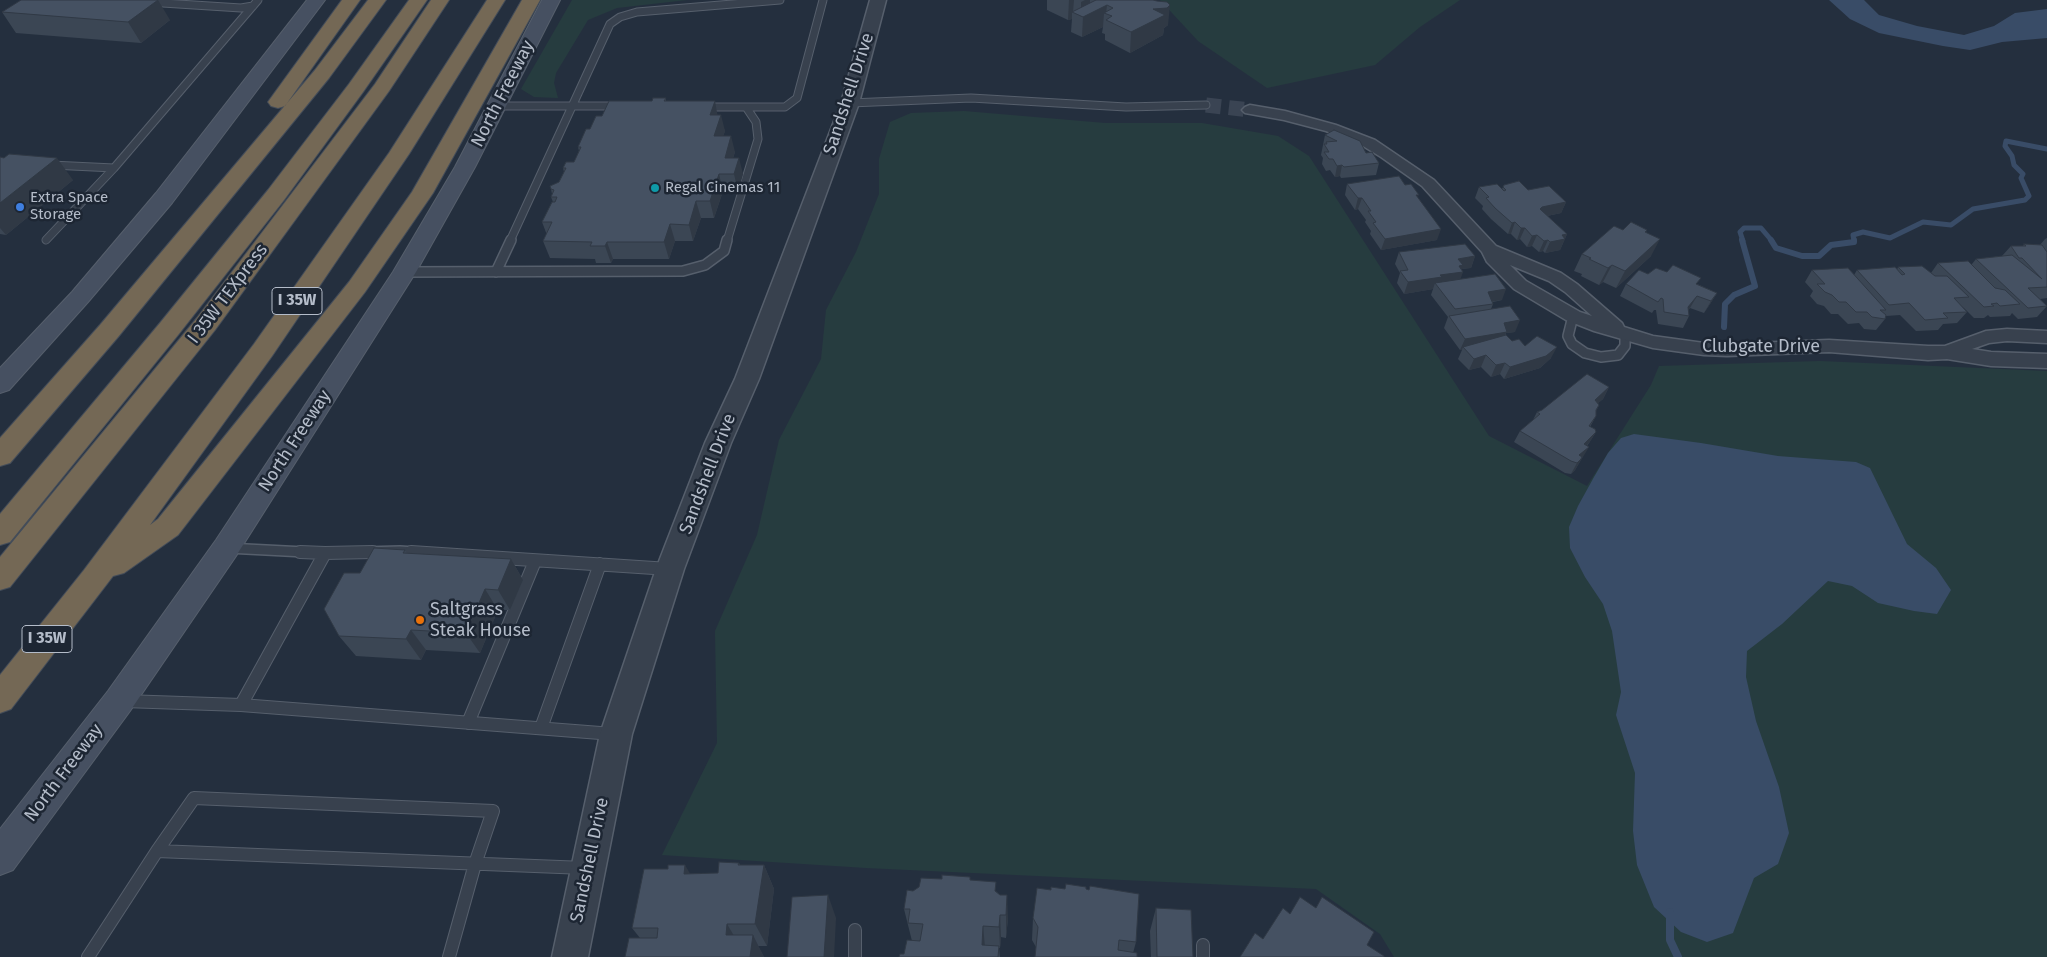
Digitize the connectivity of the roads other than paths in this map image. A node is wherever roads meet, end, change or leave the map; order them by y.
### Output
1 (316, 0) edge
2 (351, 0) edge
3 (377, 0) edge
4 (418, 0) edge
5 (440, 0) edge
6 (531, 0) edge
7 (552, 0) edge
8 (780, 0) edge
9 (824, 0) edge
10 (878, 0) edge
11 (137, 2) edge
12 (256, 3) edge
13 (489, 5) edge
14 (850, 103) junction
15 (1206, 105) tunnel mouth
16 (498, 106) junction
17 (572, 106) junction
18 (632, 106) edge
19 (696, 107) edge
20 (746, 107) junction
21 (1250, 110) tunnel mouth
22 (40, 164) edge
23 (114, 168) junction
24 (46, 240) dead end
25 (1490, 250) junction
26 (404, 272) junction
27 (496, 272) junction
28 (1573, 316) junction
29 (109, 331) junction
30 (1625, 334) junction
31 (2047, 337) edge
32 (1947, 352) junction
33 (2047, 360) edge
34 (0, 384) edge
35 (0, 456) edge
36 (0, 534) edge
37 (226, 548) junction
38 (325, 553) junction
39 (535, 560) junction
40 (600, 564) junction
41 (670, 569) junction
42 (0, 578) edge
43 (94, 579) junction
44 (0, 699) edge
45 (118, 701) junction
46 (241, 705) junction
47 (468, 723) junction
48 (541, 728) junction
49 (616, 734) junction
50 (157, 851) junction
51 (0, 858) edge
52 (475, 864) junction
53 (588, 868) junction
54 (855, 930) dead end
55 (88, 957) edge
56 (449, 957) edge
57 (570, 957) edge
58 (855, 957) edge

1 - 34 main road
2 - 29 highway
3 - 29 highway
4 - 36 highway, I 35W TEXpress
5 - 42 highway, I 35W TEXpress
6 - 43 highway
7 - 16 main road, North Freeway
8 - 17 lane
9 - 20 lane
10 - 14 street, Sandshell Drive
11 - 12 lane
12 - 23 lane
13 - 43 highway, I 35W
14 - 15 lane
14 - 41 street, Sandshell Drive
16 - 17 lane
16 - 26 main road, North Freeway
17 - 18 lane
17 - 27 lane
19 - 20 lane
20 - 27 lane
21 - 25 street, Clubgate Drive
22 - 23 lane
23 - 24 lane
25 - 28 street, Clubgate Drive
25 - 30 street
26 - 27 lane
26 - 37 main road, North Freeway
28 - 30 street, Clubgate Drive
28 - 30 lane
29 - 35 highway
30 - 32 street, Clubgate Drive
31 - 32 street
32 - 33 street, Clubgate Drive
37 - 38 lane
37 - 45 main road, North Freeway
38 - 39 lane
38 - 46 lane
39 - 40 lane
39 - 47 lane
40 - 41 lane
40 - 48 lane
41 - 49 street, Sandshell Drive
43 - 44 highway, I 35W
45 - 46 lane
45 - 51 main road, North Freeway
46 - 47 lane
47 - 48 lane
48 - 49 lane
49 - 53 street, Sandshell Drive
50 - 52 lane
50 - 52 lane
50 - 55 lane
52 - 53 lane
52 - 56 lane
53 - 57 street, Sandshell Drive
54 - 58 lane

